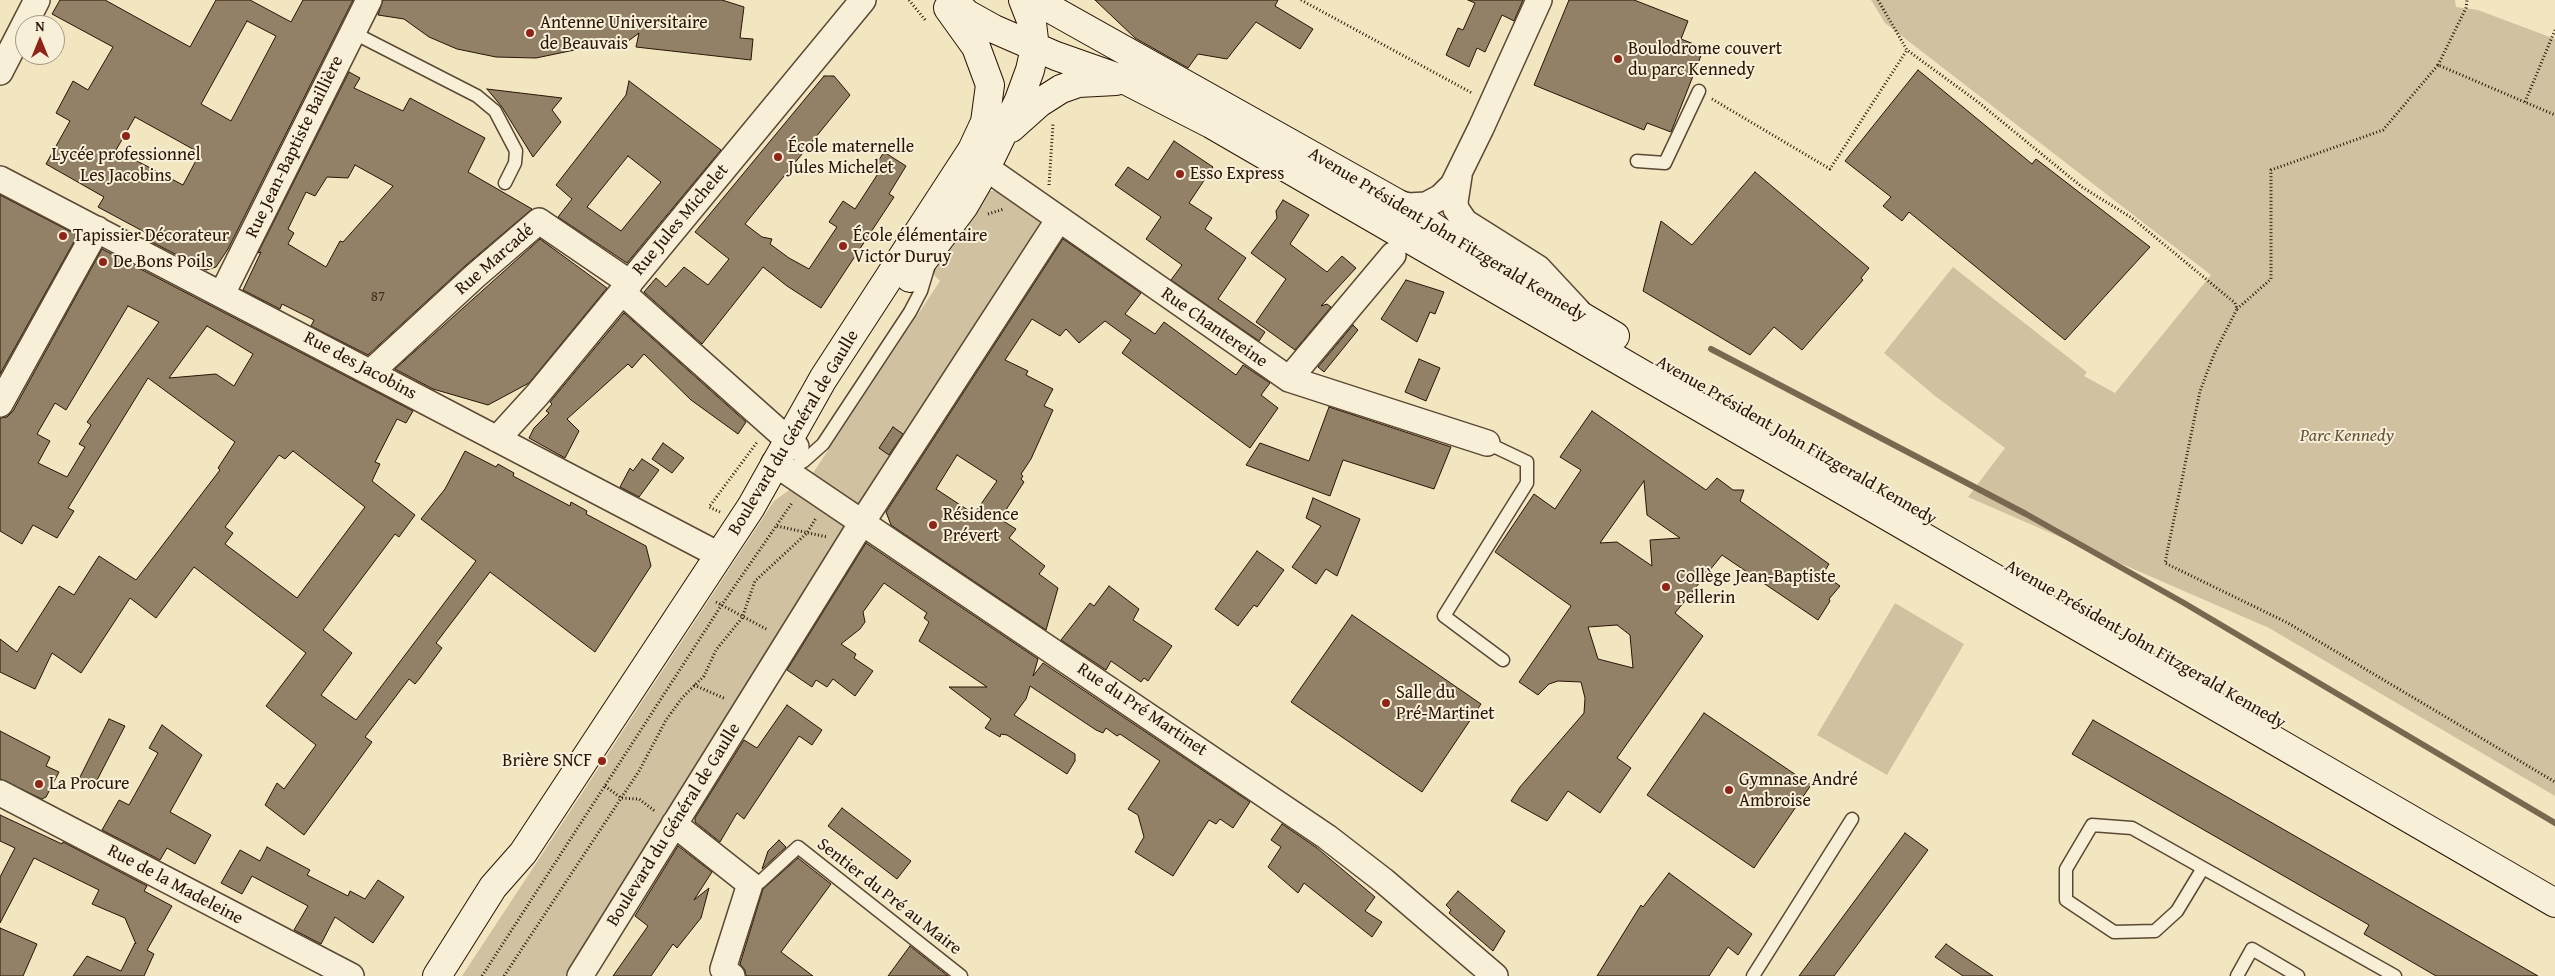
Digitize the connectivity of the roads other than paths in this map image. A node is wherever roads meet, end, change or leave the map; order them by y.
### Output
1 (37, 0) edge
2 (369, 0) edge
3 (863, 0) edge
4 (943, 0) edge
5 (952, 0) edge
6 (1023, 0) edge
7 (1035, 0) edge
8 (1539, 0) edge
9 (352, 32) junction
10 (1035, 48) junction
11 (0, 72) edge
12 (1127, 81) junction
13 (1699, 91) road end
14 (1002, 136) junction
15 (1637, 160) dead end
16 (977, 162) junction
17 (1459, 176) junction
18 (0, 179) edge
19 (505, 184) dead end
20 (1395, 202) junction
21 (1053, 215) junction
22 (96, 229) junction
23 (1394, 255) dead end
24 (626, 287) junction
25 (222, 294) junction
26 (1585, 319) junction
27 (371, 372) junction
28 (1288, 379) junction
29 (0, 404) edge
30 (497, 439) junction
31 (1487, 443) joint
32 (782, 448) junction
33 (863, 522) junction
34 (719, 555) junction
35 (1503, 660) dead end
36 (0, 793) edge
37 (1852, 819) dead end
38 (674, 824) junction
39 (523, 854) junction
40 (2203, 868) junction
41 (750, 884) junction
42 (2555, 885) edge
43 (2555, 903) edge
44 (350, 976) edge
45 (437, 976) edge
46 (456, 976) edge
47 (580, 976) edge
48 (732, 976) edge
49 (960, 976) edge
50 (1495, 976) edge
51 (1753, 976) edge
52 (2237, 976) edge
53 (2298, 976) edge
54 (2395, 976) edge

1 - 11 street
2 - 9 street, Rue Jean-Baptiste Baillière
3 - 24 street, Rue Jules Michelet
4 - 16 main road, Boulevard du Général de Gaulle
5 - 10 main road, Avenue Président John Fitzgerald Kennedy
6 - 10 main road
7 - 20 main road, Avenue Président John Fitzgerald Kennedy
8 - 17 street
9 - 19 lane
9 - 25 street, Rue Jean-Baptiste Baillière
10 - 12 main road, Avenue Président John Fitzgerald Kennedy
10 - 14 main road
12 - 14 main road
12 - 43 main road, Avenue Président John Fitzgerald Kennedy
13 - 15 lane
14 - 16 main road
16 - 21 street, Rue Chantereine
16 - 32 main road, Boulevard du Général de Gaulle
16 - 32 main road
17 - 20 street
17 - 26 street
18 - 22 street, Rue des Jacobins
20 - 26 main road, Avenue Président John Fitzgerald Kennedy
21 - 28 street, Rue Chantereine
21 - 33 street, Boulevard du Général de Gaulle
22 - 25 street, Rue des Jacobins
22 - 29 street
23 - 28 street
24 - 27 street, Rue Marcadé
24 - 30 street, Rue Jules Michelet
24 - 32 street, Rue Marcadé
25 - 27 street, Rue des Jacobins
26 - 42 main road, Avenue Président John Fitzgerald Kennedy
27 - 30 street, Rue des Jacobins
28 - 31 street, Rue Chantereine
30 - 34 street, Rue des Jacobins
31 - 35 lane
32 - 33 street, Rue du Pré Martinet
32 - 34 main road, Boulevard du Général de Gaulle
33 - 38 street, Boulevard du Général de Gaulle
33 - 50 street, Rue du Pré Martinet
34 - 39 main road, Boulevard du Général de Gaulle
36 - 44 street, Rue de la Madeleine
37 - 51 lane
38 - 41 street
38 - 47 street, Boulevard du Général de Gaulle
39 - 45 main road, Boulevard du Général de Gaulle
39 - 46 main road, Boulevard du Général de Gaulle
40 - 40 lane
40 - 54 lane
41 - 48 street
41 - 49 lane, Sentier du Pré au Maire
52 - 53 lane

